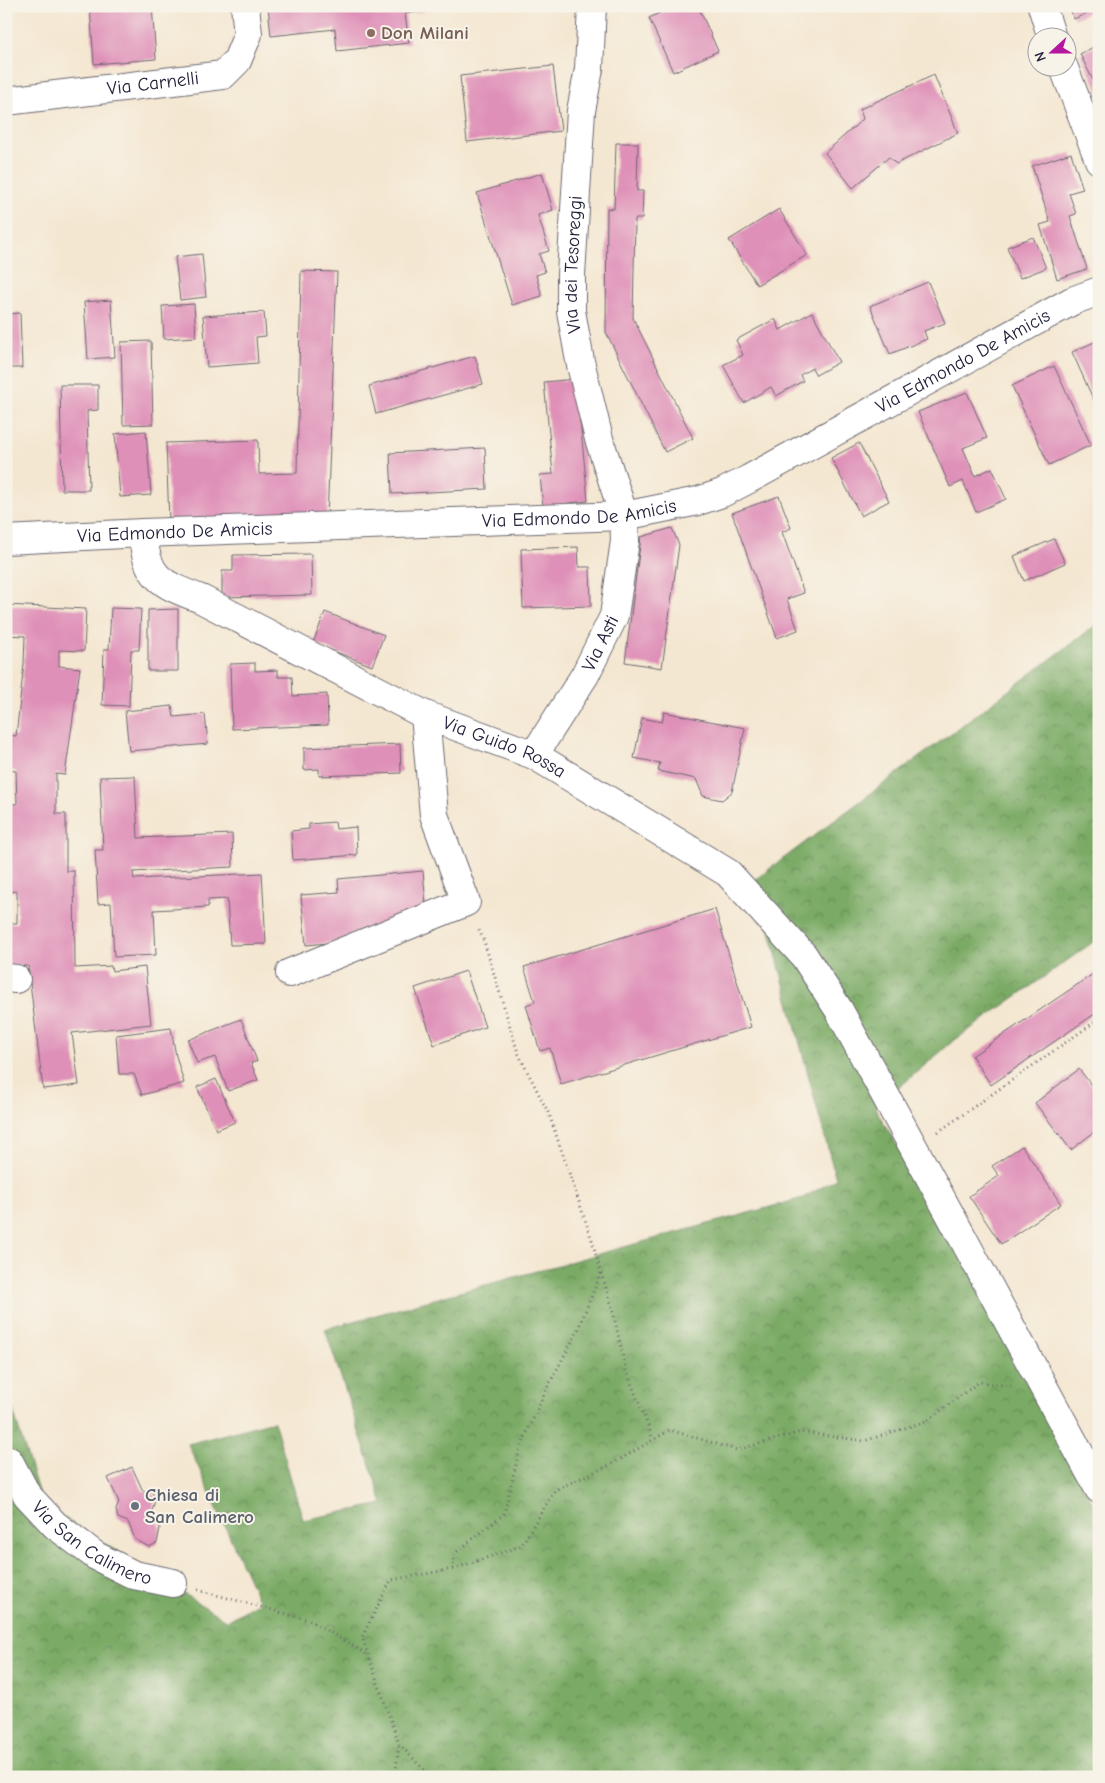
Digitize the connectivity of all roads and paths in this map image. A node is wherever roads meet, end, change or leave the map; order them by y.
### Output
1 (245, 6) edge
2 (592, 6) edge
3 (1042, 6) edge
4 (1049, 28) edge
5 (1068, 78) edge
6 (6, 101) edge
7 (1099, 160) edge
8 (1099, 291) edge
9 (624, 516) junction
10 (143, 533) junction
11 (6, 540) edge
12 (425, 715) junction
13 (534, 755) junction
14 (466, 902) junction
15 (290, 973) dead end
16 (1099, 1019) edge
17 (914, 1148) junction
18 (601, 1273) junction
19 (1046, 1390) junction
20 (654, 1439) junction
21 (6, 1460) edge
22 (1099, 1488) edge
23 (453, 1569) junction
24 (173, 1583) joint
25 (369, 1655) junction
26 (399, 1744) junction
27 (396, 1777) edge
28 (431, 1777) edge

1 - 6 street, Via Carnelli
2 - 9 street, Via dei Tesoreggi
3 - 4 street
5 - 7 street
8 - 9 street, Via Edmondo De Amicis
9 - 10 street, Via Edmondo De Amicis
9 - 13 street, Via Asti
10 - 11 street, Via Edmondo De Amicis
10 - 12 street, Via Guido Rossa
12 - 13 street, Via Guido Rossa
12 - 14 street
13 - 17 street, Via Guido Rossa
14 - 15 street
14 - 18 path
16 - 17 path
17 - 19 street, Via Guido Rossa
18 - 20 path
18 - 23 path
19 - 20 path
19 - 22 street, Via Guido Rossa
20 - 23 path
21 - 24 street, Via San Calimero
23 - 25 path
24 - 25 path
25 - 26 path
26 - 27 path
26 - 28 path

